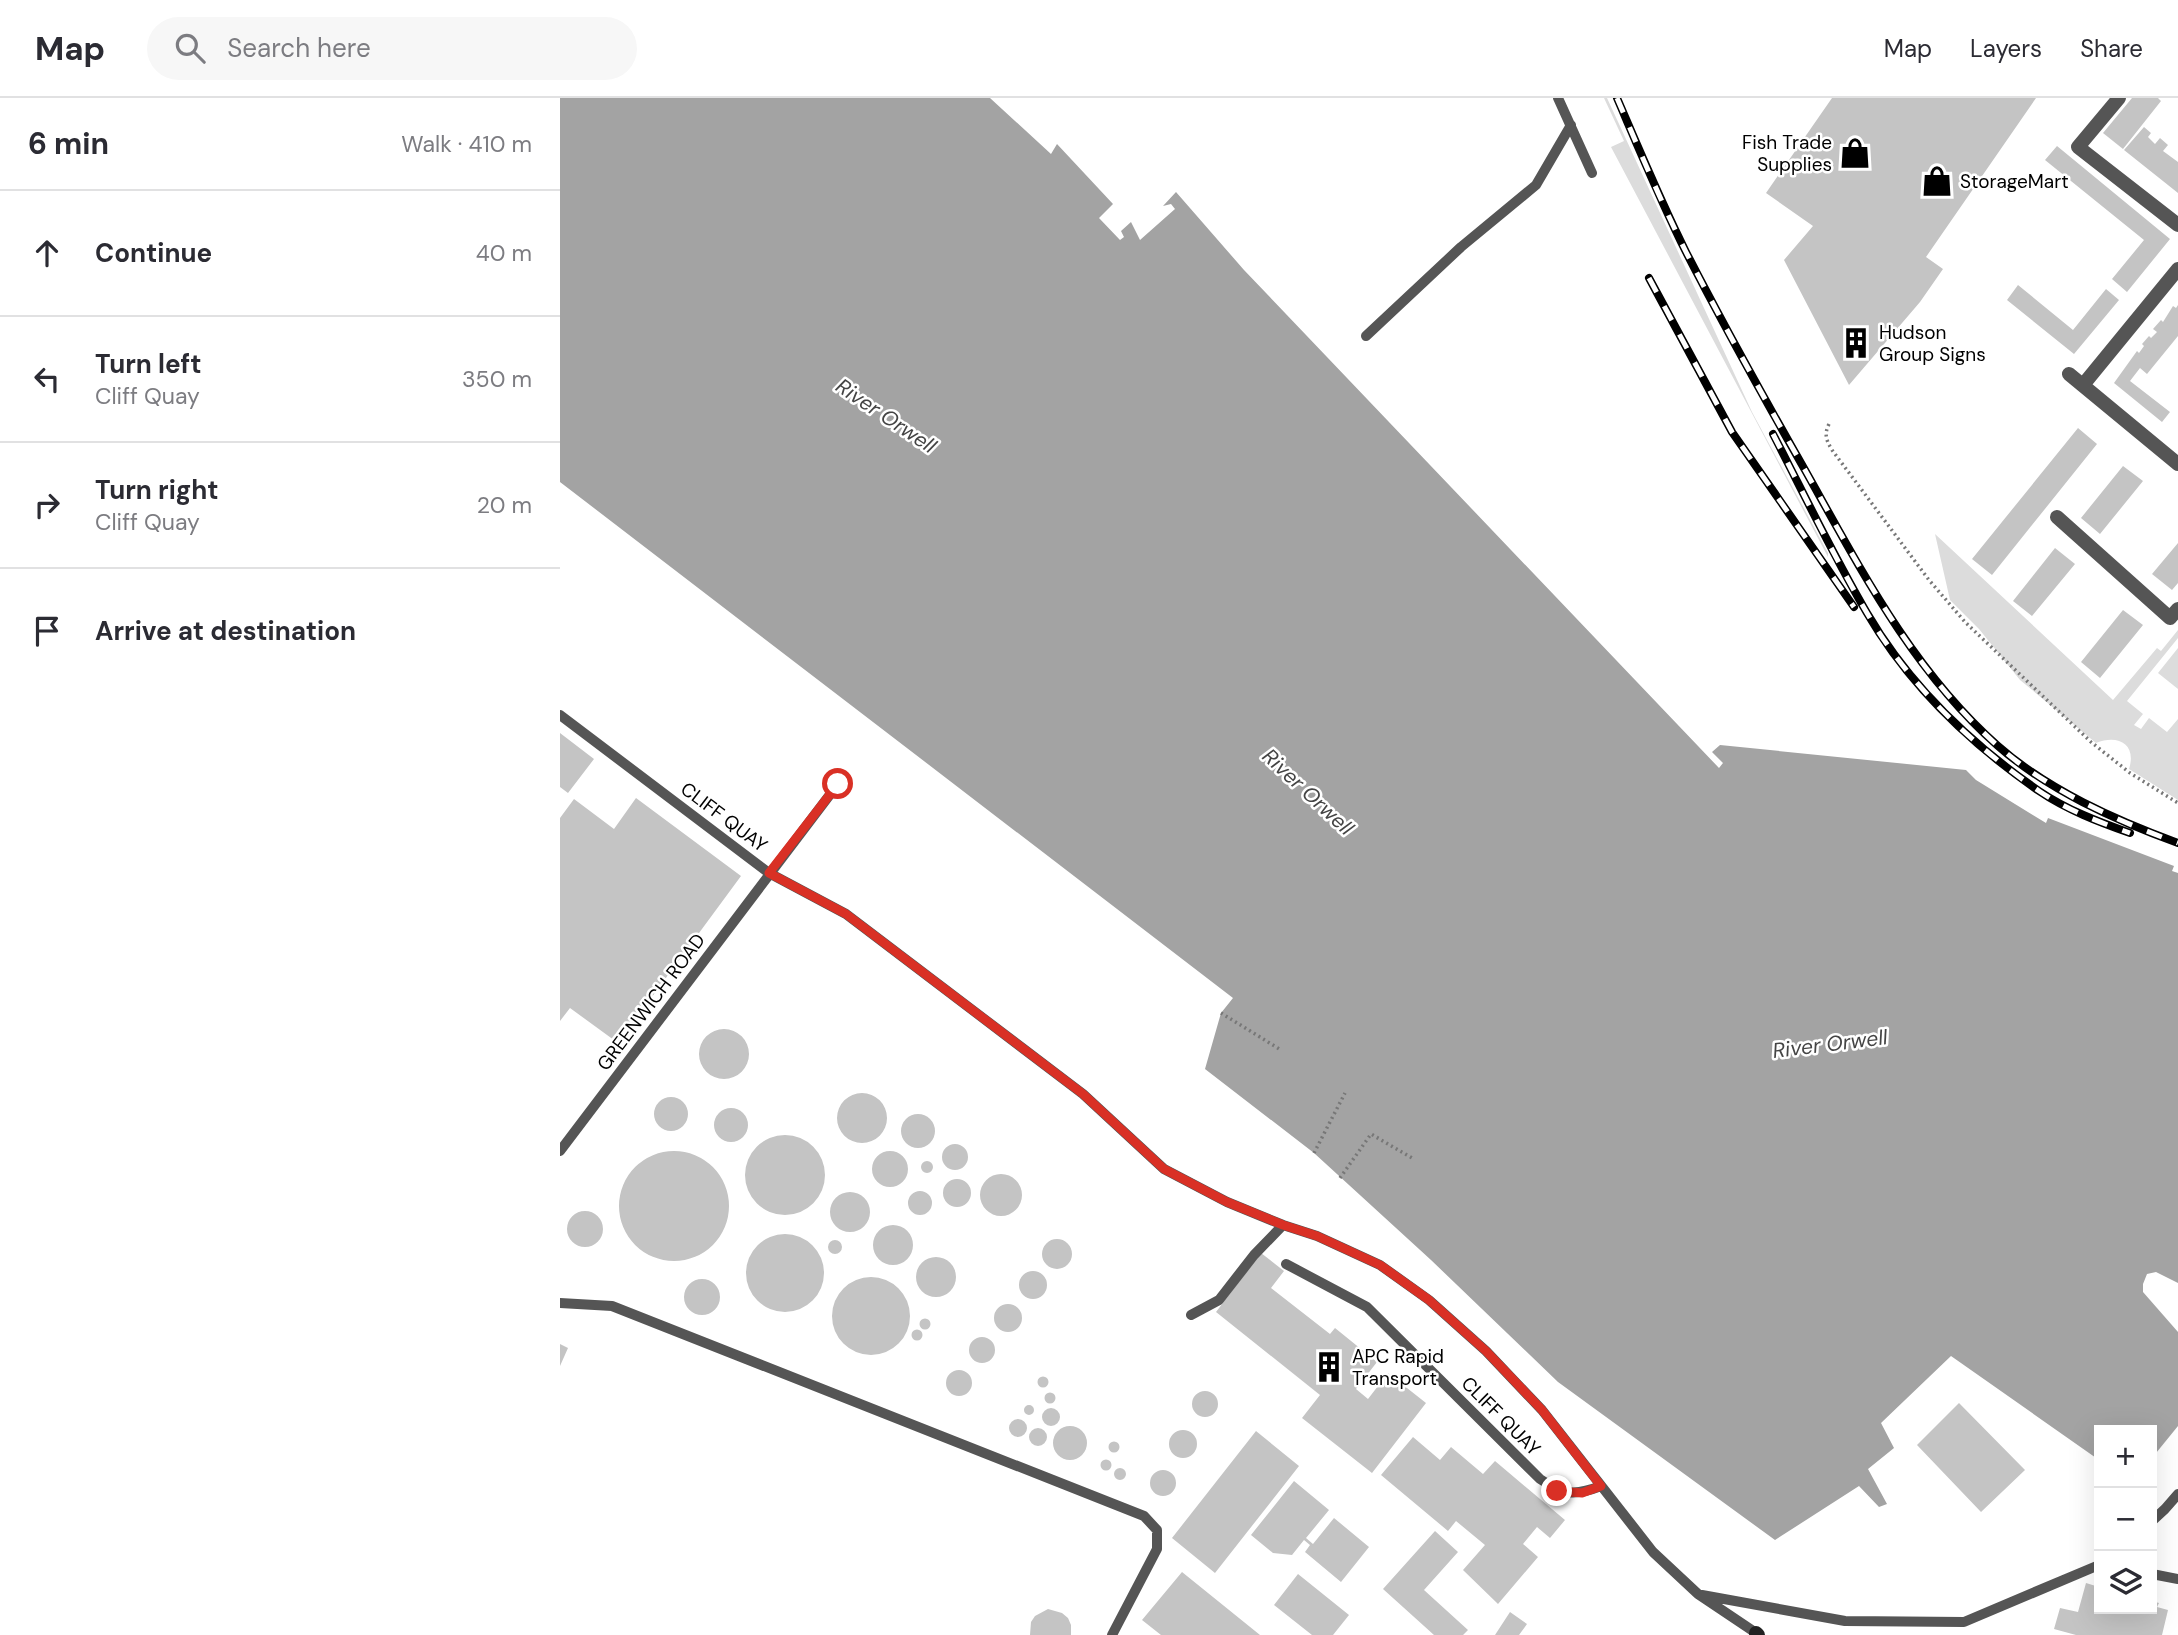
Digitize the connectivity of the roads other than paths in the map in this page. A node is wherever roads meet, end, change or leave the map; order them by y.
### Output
1 (1558, 98) edge
2 (2119, 98) edge
3 (1571, 125) junction
4 (1592, 173) dead end
5 (2178, 225) edge
6 (2178, 269) edge
7 (1366, 336) dead end
8 (2069, 374) dead end
9 (2083, 385) junction
10 (2178, 464) edge
11 (2057, 517) dead end
12 (2178, 609) edge
13 (560, 715) edge
14 (838, 784) dead end
15 (769, 873) junction
16 (560, 1151) edge
17 (1283, 1225) junction
18 (1286, 1264) dead end
19 (560, 1303) edge
20 (1191, 1315) dead end
21 (1601, 1486) junction
22 (2178, 1494) edge
23 (2157, 1516) edge
24 (2094, 1567) edge
25 (2157, 1575) edge
26 (2178, 1579) edge
27 (1699, 1594) junction
28 (1757, 1634) edge
29 (1112, 1635) edge

1 - 3 lane
2 - 5 street
3 - 4 lane
3 - 7 lane
6 - 9 street
8 - 9 street
9 - 10 street
11 - 12 street
13 - 15 lane, CLIFF QUAY
14 - 15 lane, GREENWICH ROAD
15 - 16 lane, GREENWICH ROAD
15 - 17 lane, CLIFF QUAY
17 - 20 lane
17 - 21 lane, CLIFF QUAY
18 - 21 lane, CLIFF QUAY
19 - 29 lane
21 - 27 lane, CLIFF QUAY
22 - 23 lane
24 - 27 lane
25 - 26 lane
27 - 28 lane, CLIFF QUAY

